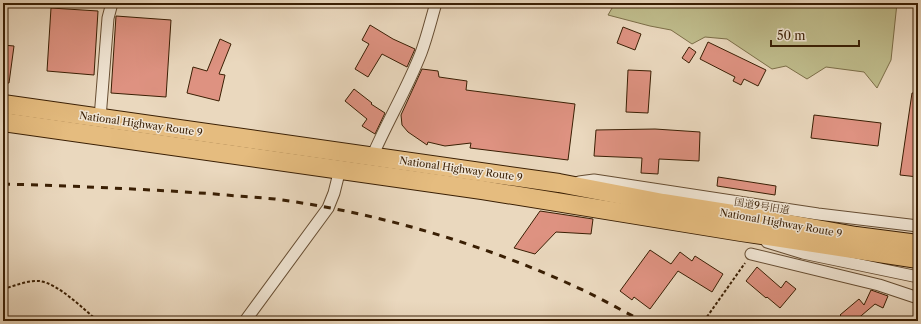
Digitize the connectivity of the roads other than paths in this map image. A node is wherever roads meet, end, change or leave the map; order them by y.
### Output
1 (112, 3) edge
2 (436, 3) edge
3 (3, 104) edge
4 (100, 118) junction
5 (3, 122) edge
6 (372, 157) junction
7 (340, 170) junction
8 (558, 183) junction
9 (918, 226) edge
10 (741, 232) junction
11 (918, 244) edge
12 (751, 254) road end
13 (918, 259) edge
14 (918, 277) edge
15 (918, 298) edge
16 (245, 321) edge

1 - 4 street
2 - 6 street
3 - 4 highway, National Highway Route 9
4 - 6 highway, National Highway Route 9
5 - 7 highway, National Highway Route 9
6 - 8 highway, National Highway Route 9
7 - 10 highway, National Highway Route 9
7 - 16 street
8 - 9 street, 国道9号旧道
8 - 11 highway, National Highway Route 9
10 - 13 highway, National Highway Route 9
10 - 14 street
12 - 15 street

